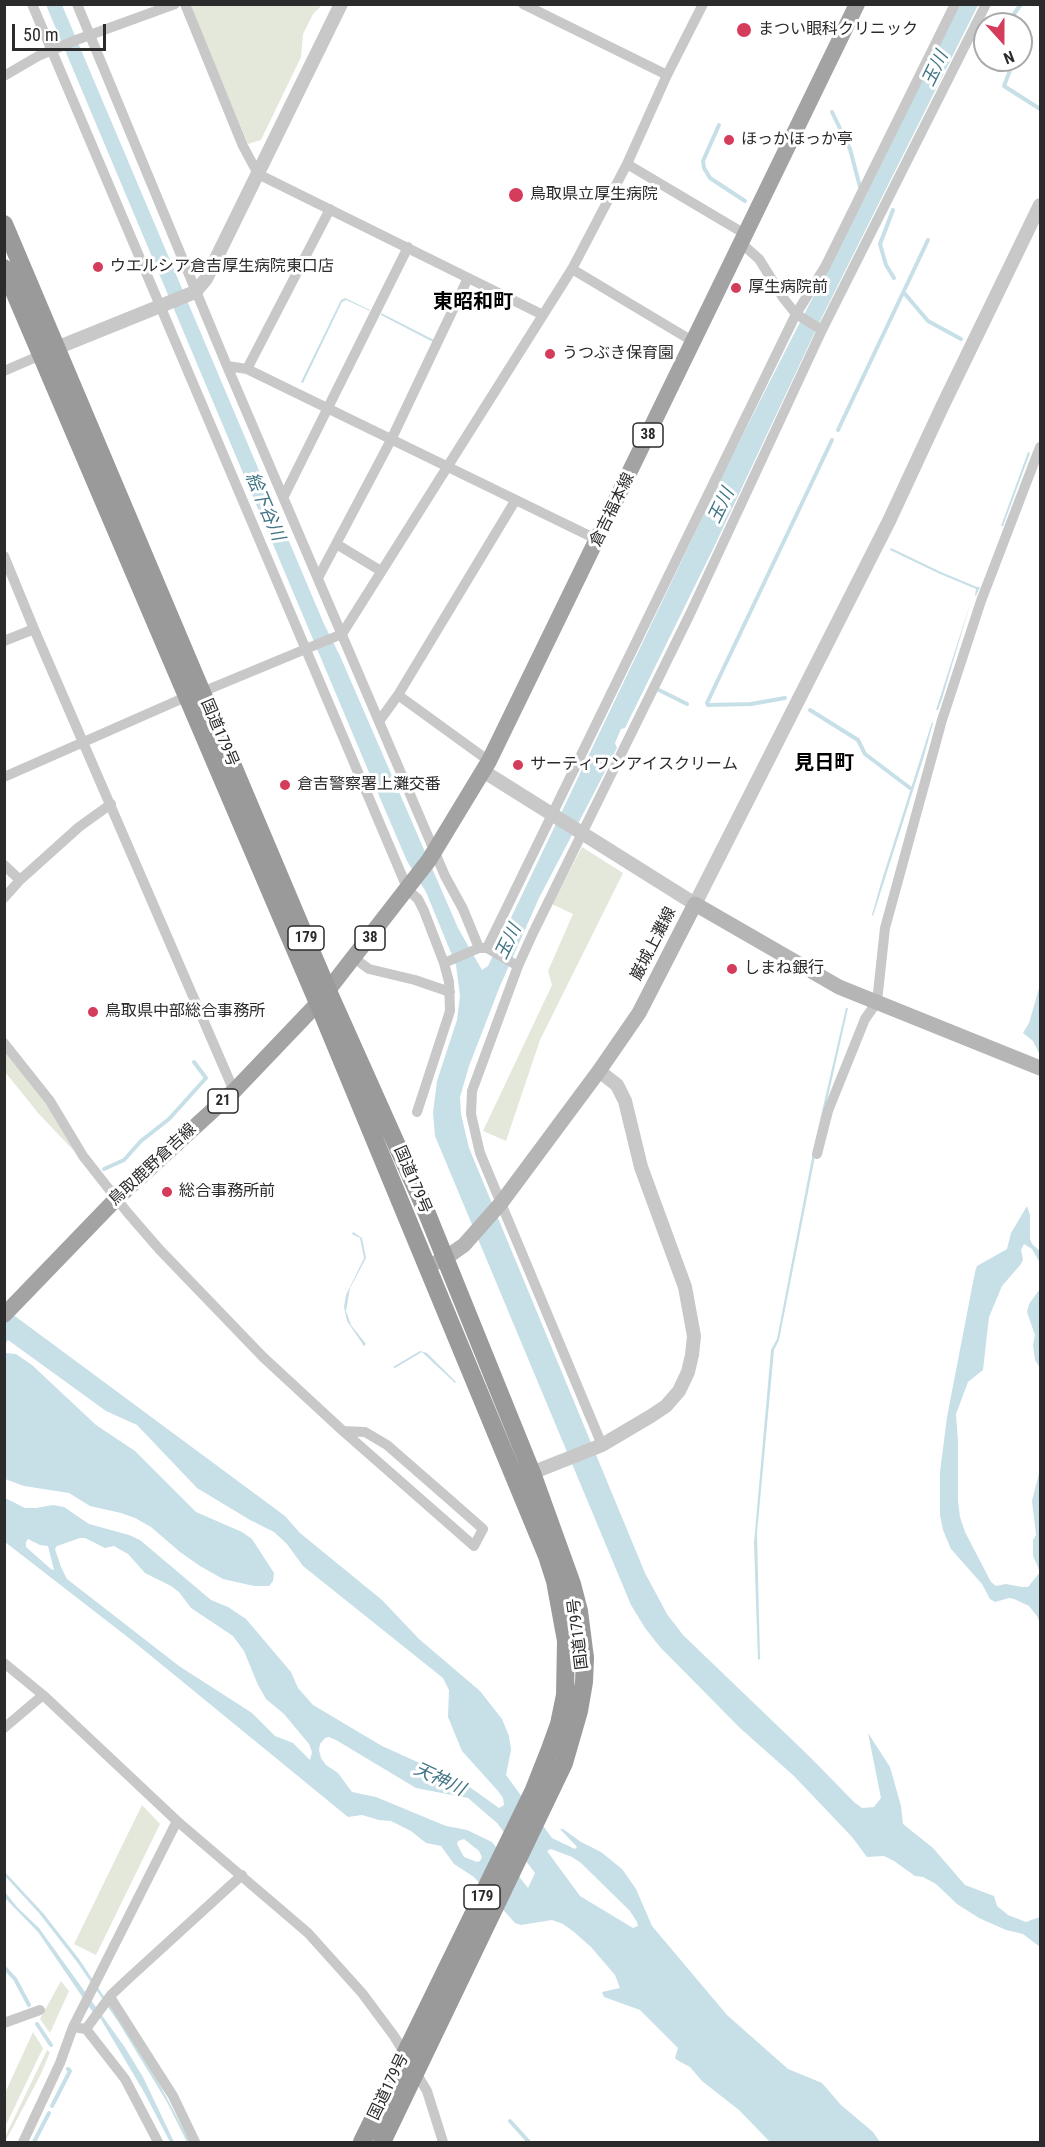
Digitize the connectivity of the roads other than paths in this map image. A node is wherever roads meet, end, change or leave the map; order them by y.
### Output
1 (32, 4) edge
2 (77, 4) edge
3 (175, 4) edge
4 (185, 4) edge
5 (341, 4) edge
6 (523, 4) edge
7 (703, 4) edge
8 (857, 4) edge
9 (955, 4) edge
10 (986, 4) edge
11 (90, 34) junction
12 (55, 49) junction
13 (667, 75) junction
14 (4, 76) edge
15 (627, 164) junction
16 (258, 174) junction
17 (1041, 205) edge
18 (330, 209) junction
19 (4, 224) edge
20 (743, 239) junction
21 (408, 247) junction
22 (4, 268) edge
23 (572, 269) junction
24 (468, 278) junction
25 (191, 294) junction
26 (164, 305) junction
27 (796, 314) junction
28 (543, 315) junction
29 (822, 330) junction
30 (693, 342) junction
31 (49, 351) junction
32 (227, 366) junction
33 (247, 369) junction
34 (4, 371) edge
35 (326, 410) junction
36 (391, 440) junction
37 (1041, 447) edge
38 (447, 466) junction
39 (284, 496) junction
40 (515, 501) junction
41 (598, 540) junction
42 (338, 545) junction
43 (4, 556) edge
44 (381, 571) junction
45 (318, 578) junction
46 (34, 629) junction
47 (338, 635) junction
48 (4, 641) edge
49 (309, 648) junction
50 (195, 694) junction
51 (398, 695) junction
52 (380, 720) junction
53 (84, 742) junction
54 (486, 766) junction
55 (4, 777) edge
56 (111, 804) junction
57 (554, 817) junction
58 (580, 832) junction
59 (433, 855) junction
60 (4, 865) edge
61 (20, 880) junction
62 (410, 887) junction
63 (4, 898) edge
64 (695, 904) junction
65 (483, 948) junction
66 (354, 958) junction
67 (444, 963) junction
68 (518, 966) junction
69 (450, 992) junction
70 (323, 997) junction
71 (881, 1004) junction
72 (4, 1043) edge
73 (1041, 1068) edge
74 (599, 1071) junction
75 (234, 1091) junction
76 (417, 1112) dead end
77 (818, 1154) dead end
78 (113, 1202) junction
79 (499, 1205) junction
80 (436, 1263) junction
81 (4, 1315) edge
82 (343, 1431) junction
83 (600, 1445) junction
84 (532, 1473) junction
85 (514, 1480) junction
86 (4, 1663) edge
87 (43, 1695) junction
88 (4, 1728) edge
89 (177, 1821) junction
90 (242, 1875) junction
91 (110, 1997) junction
92 (40, 2010) dead end
93 (6, 2020) edge
94 (74, 2026) junction
95 (86, 2029) junction
96 (23, 2142) edge
97 (158, 2142) edge
98 (195, 2142) edge
99 (362, 2142) edge
100 (382, 2142) edge
101 (443, 2142) edge

1 - 12 street
2 - 11 street
3 - 11 street
4 - 16 street
5 - 16 street
6 - 13 street
7 - 13 street
8 - 20 main road, 倉吉福本線 / 38
9 - 27 street
10 - 29 street
11 - 12 street
11 - 25 street
12 - 14 street
12 - 26 street
13 - 15 street
15 - 20 street
15 - 23 street
16 - 18 street
16 - 25 street
17 - 64 street
18 - 21 street
18 - 33 street
19 - 31 highway, 国道179号 / 179
20 - 27 street
20 - 30 main road, 倉吉福本線 / 38
21 - 24 street
21 - 35 street
22 - 31 highway, 国道179号 / 179
23 - 28 street
23 - 30 street
24 - 28 street
24 - 36 street
25 - 26 street
25 - 32 street
26 - 31 street
26 - 49 street
27 - 29 street
27 - 57 street
28 - 38 street
29 - 58 street
30 - 41 main road, 倉吉福本線 / 38
31 - 34 street
31 - 50 highway, 国道179号 / 179
32 - 33 street
32 - 39 street
33 - 35 street
35 - 36 street
35 - 39 street
36 - 38 street
36 - 42 street
37 - 71 street
38 - 40 street
38 - 44 street
39 - 45 street
40 - 41 street
40 - 51 street
41 - 54 main road, 倉吉福本線 / 38
42 - 44 street
42 - 45 street
43 - 46 street
44 - 47 street
45 - 47 street
46 - 48 street
46 - 53 street
47 - 49 street
47 - 52 street
49 - 50 street
49 - 62 street
50 - 53 street
50 - 70 highway, 国道179号 / 179
51 - 52 street
51 - 54 street
52 - 59 street
53 - 55 street
53 - 56 street
54 - 57 street
54 - 59 main road, 倉吉福本線 / 38
56 - 61 street
56 - 75 street
57 - 58 street
57 - 65 street
58 - 64 street
58 - 68 street
59 - 62 main road, 倉吉福本線 / 38
59 - 65 street
60 - 61 street
61 - 63 street
62 - 66 main road, 倉吉福本線 / 38
62 - 67 street
64 - 71 main road, 巌城上灘線
64 - 74 main road, 巌城上灘線
65 - 67 street
65 - 68 street
66 - 69 street
66 - 70 main road, 倉吉福本線 / 38
67 - 69 street
68 - 79 street
69 - 76 street
70 - 75 main road, 鳥取鹿野倉吉線 / 21
70 - 80 highway, 国道179号 / 179
71 - 73 main road, 巌城上灘線
71 - 77 street
72 - 78 street
74 - 79 main road, 巌城上灘線
74 - 83 street
75 - 78 main road, 鳥取鹿野倉吉線 / 21
78 - 81 main road, 鳥取鹿野倉吉線 / 21
78 - 82 street
79 - 80 main road, 巌城上灘線
79 - 83 street
80 - 84 highway, 国道179号 / 179
80 - 85 highway, 国道179号 / 179
82 - 82 street
83 - 84 street
84 - 85 street
84 - 100 highway, 国道179号 / 179, bridge
85 - 99 highway, 国道179号 / 179, bridge
86 - 87 street
87 - 88 street
87 - 89 street
89 - 90 street
89 - 94 street
90 - 91 street
90 - 101 street
91 - 95 street
91 - 98 street
92 - 93 street
94 - 95 street
94 - 96 street
95 - 97 street

